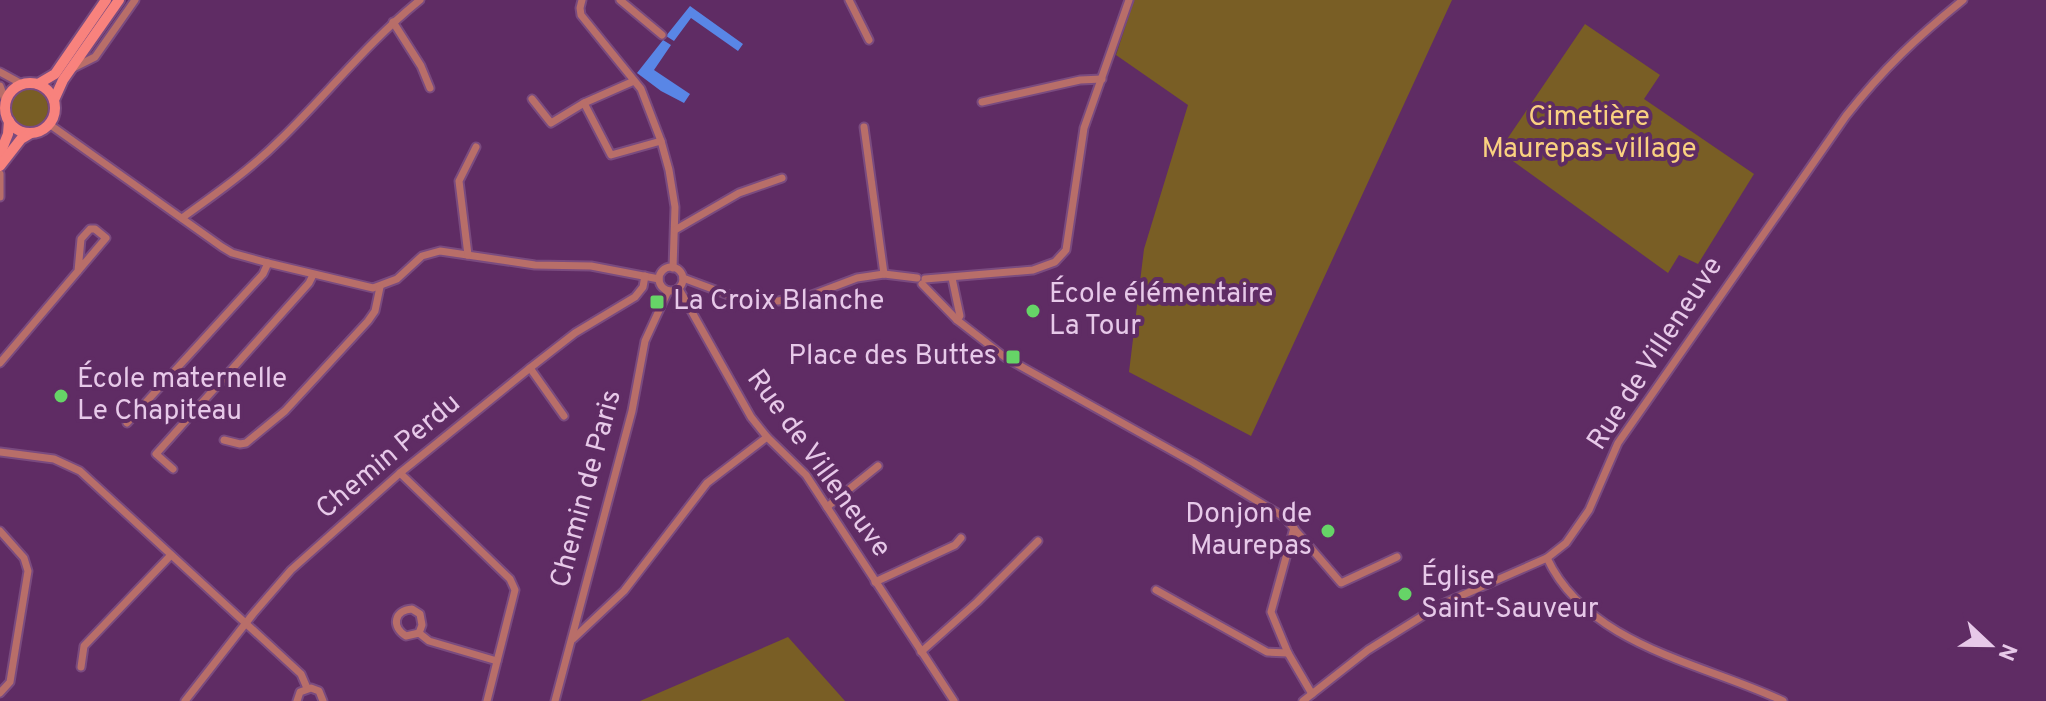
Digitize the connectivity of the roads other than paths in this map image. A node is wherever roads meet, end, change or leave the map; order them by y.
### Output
1 (106, 0) edge
2 (119, 0) edge
3 (135, 0) edge
4 (420, 0) edge
5 (582, 0) edge
6 (620, 0) edge
7 (849, 0) edge
8 (1129, 0) edge
9 (1963, 0) edge
10 (393, 22) junction
11 (662, 35) dead end
12 (869, 40) dead end
13 (71, 69) junction
14 (0, 72) edge
15 (1102, 79) junction
16 (634, 81) junction
17 (22, 84) junction
18 (38, 84) junction
19 (0, 86) edge
20 (430, 88) dead end
21 (532, 99) dead end
22 (54, 100) junction
23 (982, 102) dead end
24 (6, 103) junction
25 (584, 103) junction
26 (9, 121) junction
27 (49, 124) junction
28 (864, 127) dead end
29 (31, 133) junction
30 (661, 141) junction
31 (476, 147) dead end
32 (0, 154) edge
33 (0, 166) edge
34 (0, 174) edge
35 (782, 178) dead end
36 (0, 197) edge
37 (182, 218) junction
38 (675, 230) junction
39 (468, 255) junction
40 (268, 263) junction
41 (673, 268) junction
42 (78, 271) junction
43 (884, 274) junction
44 (313, 275) junction
45 (645, 276) junction
46 (683, 278) junction
47 (952, 278) junction
48 (659, 279) junction
49 (921, 281) junction
50 (380, 287) junction
51 (679, 289) junction
52 (668, 291) junction
53 (957, 320) junction
54 (0, 363) edge
55 (530, 368) junction
56 (564, 416) dead end
57 (127, 423) dead end
58 (767, 437) junction
59 (224, 440) dead end
60 (0, 452) edge
61 (878, 466) dead end
62 (173, 469) dead end
63 (400, 473) junction
64 (827, 507) junction
65 (1294, 528) junction
66 (0, 531) edge
67 (961, 538) dead end
68 (1038, 541) dead end
69 (171, 555) junction
70 (1397, 557) dead end
71 (1547, 558) junction
72 (875, 582) junction
73 (1156, 590) dead end
74 (245, 623) junction
75 (419, 633) dead end
76 (572, 639) junction
77 (921, 652) junction
78 (1288, 653) junction
79 (497, 661) junction
80 (81, 667) dead end
81 (307, 688) junction
82 (0, 693) edge
83 (1312, 694) junction
84 (185, 701) edge
85 (297, 701) edge
86 (323, 701) edge
87 (487, 701) edge
88 (555, 701) edge
89 (954, 701) edge
90 (1303, 701) edge
91 (1783, 701) edge

1 - 18 street
2 - 13 street
3 - 13 street
4 - 10 street
5 - 16 street
6 - 11 street
7 - 12 street
8 - 15 street
9 - 71 street, Rue de Villeneuve
10 - 20 street
10 - 37 street
13 - 22 street
14 - 17 street
15 - 23 street
15 - 47 street
16 - 25 street
16 - 30 street
17 - 18 street
17 - 24 street
18 - 22 street
19 - 24 street
21 - 25 street
22 - 27 street
24 - 26 street
25 - 30 street
26 - 29 street
26 - 32 street
27 - 29 street
27 - 37 street
28 - 43 street
29 - 33 street
30 - 38 street
31 - 39 street
34 - 36 street
35 - 38 street
37 - 40 street
38 - 41 street
39 - 45 street
39 - 50 street
40 - 44 street
40 - 57 street
41 - 46 street
41 - 48 street
42 - 42 street
42 - 54 street
43 - 46 street
43 - 49 street
44 - 50 street
44 - 62 street
45 - 48 street
45 - 55 street, Chemin Perdu
46 - 51 street
47 - 49 street
47 - 53 street
48 - 52 street
49 - 53 street
50 - 59 street
51 - 52 street
51 - 58 street, Rue de Villeneuve
52 - 76 street, Chemin de Paris
53 - 65 street
55 - 56 street
55 - 63 street, Chemin Perdu
58 - 64 street, Rue de Villeneuve
58 - 76 street
60 - 69 street
61 - 64 street
63 - 74 street, Chemin Perdu
63 - 79 street
64 - 72 street, Rue de Villeneuve
65 - 70 street
65 - 78 street
66 - 82 street
67 - 72 street
68 - 77 street
69 - 74 street
69 - 80 street
71 - 83 street, Rue de Villeneuve
71 - 91 street
72 - 77 street, Rue de Villeneuve
73 - 78 street
74 - 81 street
74 - 84 street, Chemin Perdu
75 - 79 street
76 - 88 street, Chemin de Paris
77 - 89 street, Rue de Villeneuve
78 - 83 street
79 - 87 street
81 - 85 street
81 - 86 street
83 - 90 street, Rue de Villeneuve

